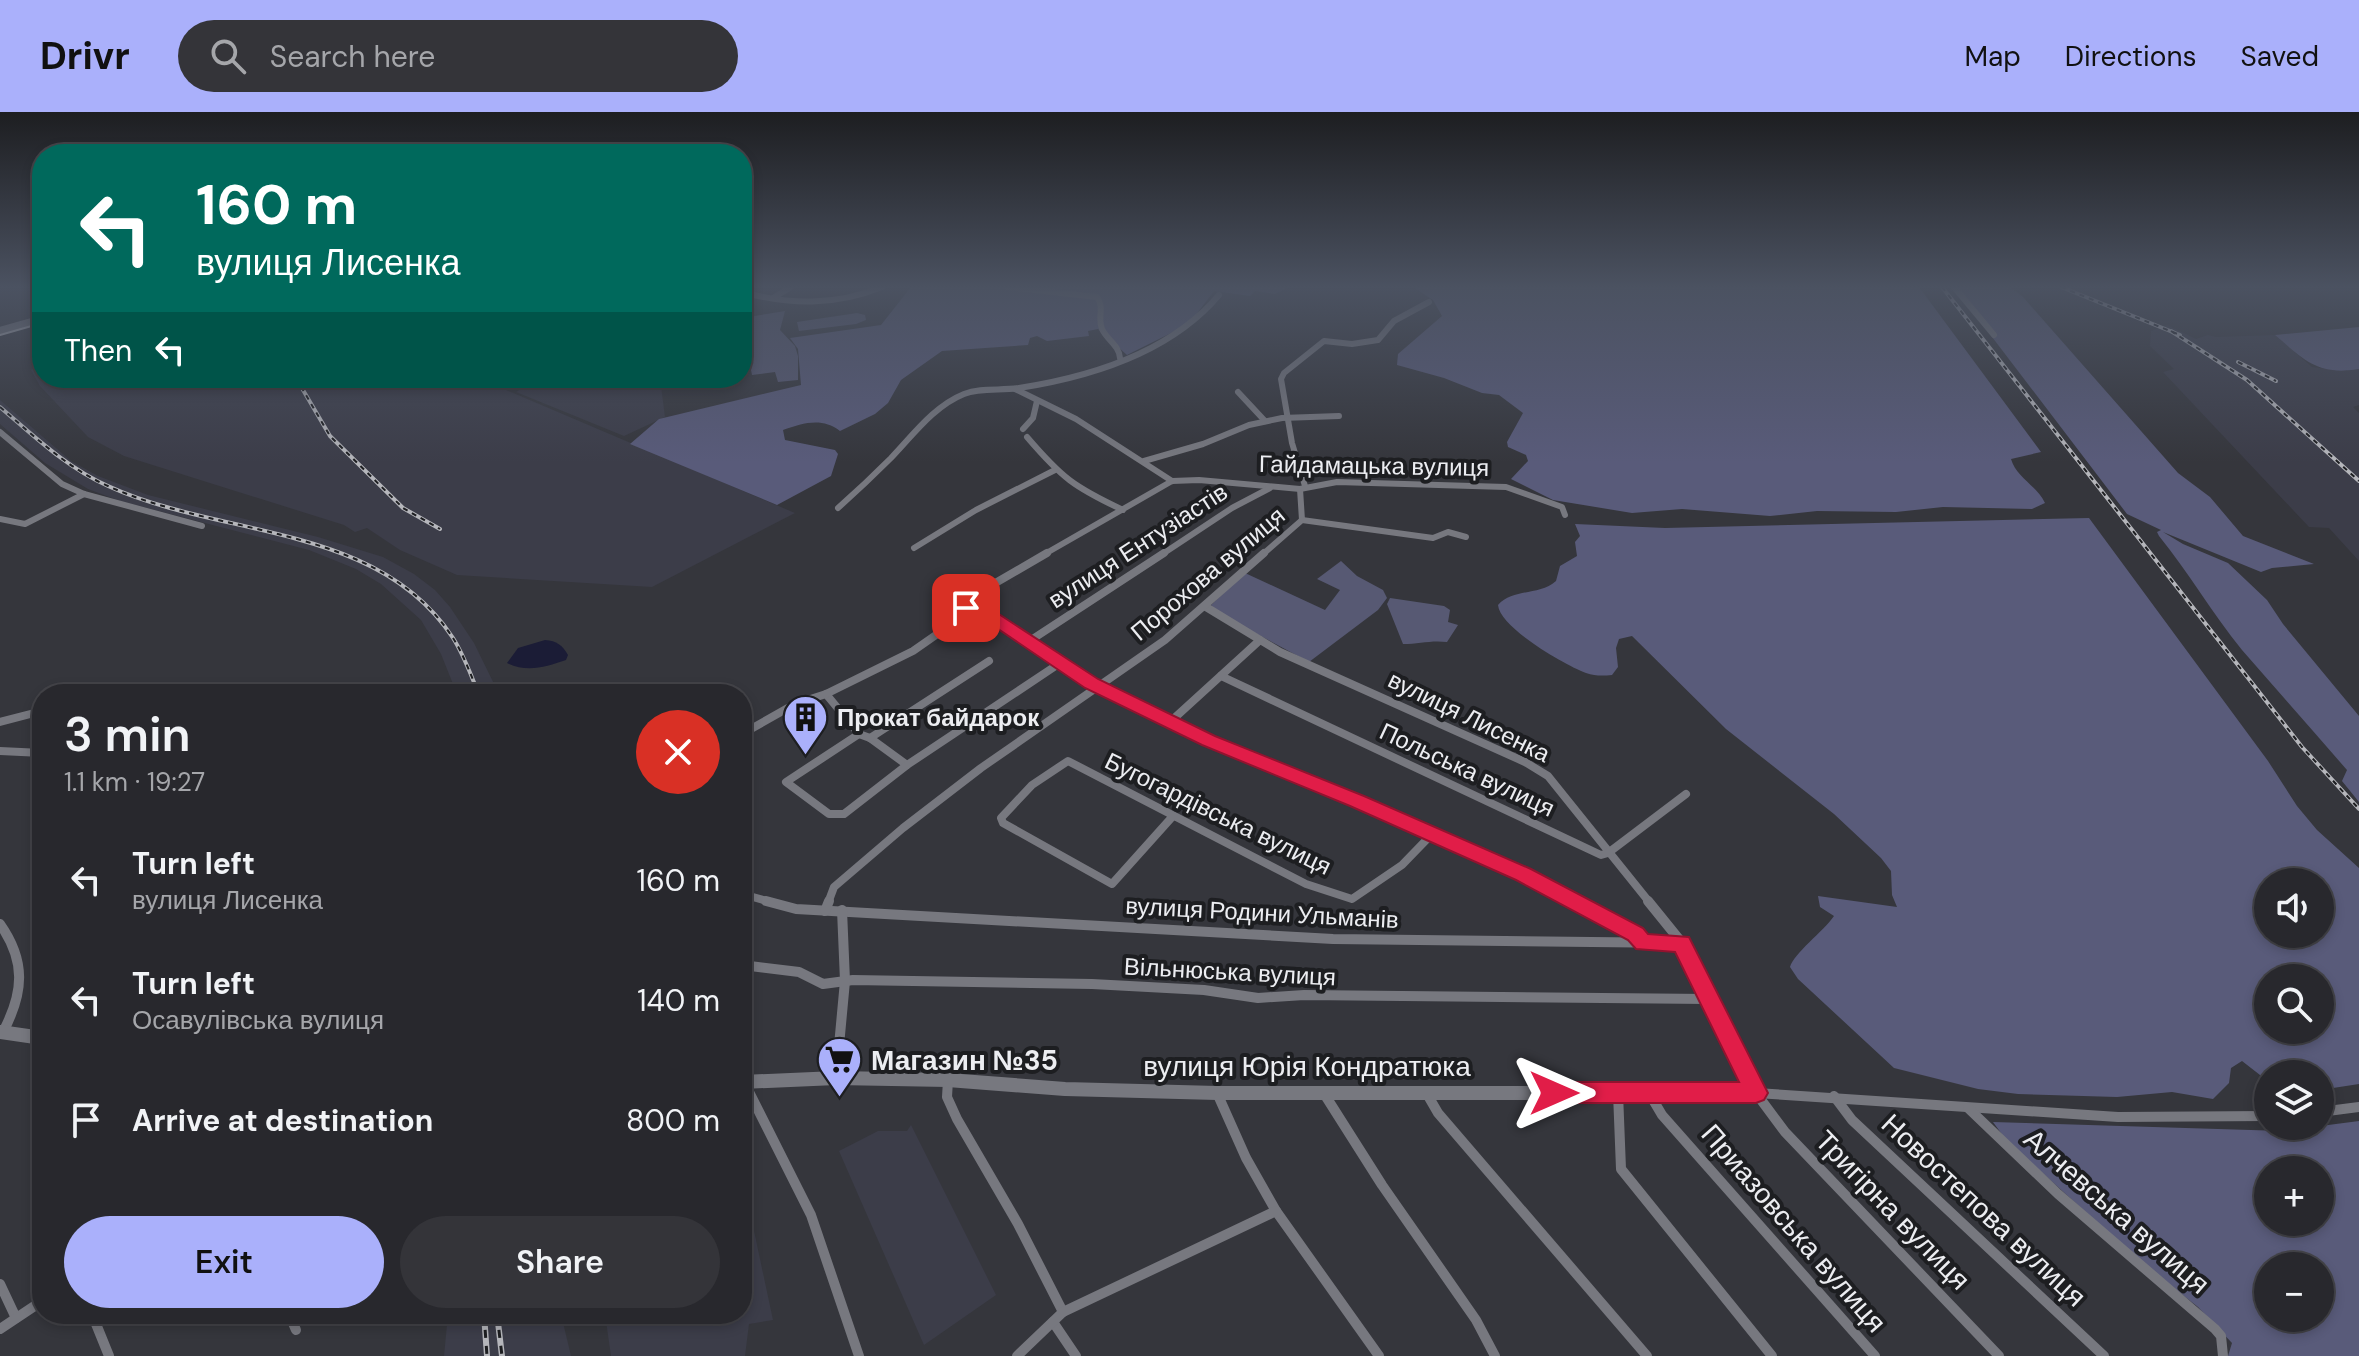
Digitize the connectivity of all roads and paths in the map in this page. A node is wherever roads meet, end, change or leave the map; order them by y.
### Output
1 (1115, 345) edge
2 (1151, 345) edge
3 (1319, 345) edge
4 (1120, 358) junction
5 (1015, 389) junction
6 (1238, 392) dead end
7 (1037, 401) junction
8 (1339, 416) dead end
9 (1288, 418) junction
10 (1265, 421) junction
11 (1023, 429) dead end
12 (0, 432) edge
13 (1027, 437) dead end
14 (1144, 461) junction
15 (1055, 470) junction
16 (1172, 481) junction
17 (1272, 486) junction
18 (1302, 487) junction
19 (84, 494) junction
20 (838, 508) dead end
21 (1123, 510) junction
22 (1565, 515) dead end
23 (0, 519) edge
24 (1302, 520) junction
25 (202, 526) dead end
26 (1466, 537) dead end
27 (914, 548) dead end
28 (1206, 607) junction
29 (966, 608) junction
30 (1260, 640) junction
31 (1028, 642) junction
32 (989, 661) dead end
33 (1060, 663) junction
34 (1221, 676) junction
35 (1098, 686) junction
36 (826, 694) junction
37 (32, 714) edge
38 (0, 722) edge
39 (1170, 722) junction
40 (752, 728) edge
41 (859, 734) junction
42 (870, 738) junction
43 (0, 751) edge
44 (32, 753) edge
45 (907, 765) junction
46 (1686, 794) dead end
47 (1173, 816) junction
48 (1432, 834) junction
49 (1608, 853) junction
50 (752, 897) edge
51 (842, 910) junction
52 (825, 911) junction
53 (0, 924) edge
54 (1643, 942) junction
55 (1682, 943) junction
56 (752, 966) edge
57 (845, 981) junction
58 (1708, 999) junction
59 (1, 1032) edge
60 (32, 1037) edge
61 (836, 1078) junction
62 (948, 1080) junction
63 (752, 1082) edge
64 (1323, 1092) junction
65 (1217, 1093) junction
66 (1426, 1093) junction
67 (1618, 1093) junction
68 (1649, 1093) junction
69 (1756, 1093) junction
70 (1834, 1096) junction
71 (752, 1103) edge
72 (2359, 1107) edge
73 (1968, 1108) junction
74 (2334, 1110) edge
75 (2254, 1116) edge
76 (1276, 1211) junction
77 (0, 1284) edge
78 (32, 1308) edge
79 (1063, 1312) junction
80 (16, 1318) junction
81 (1053, 1322) junction
82 (96, 1324) edge
83 (293, 1324) edge
84 (0, 1329) edge
85 (296, 1330) dead end
86 (109, 1356) edge
87 (859, 1356) edge
88 (1017, 1356) edge
89 (1076, 1356) edge
90 (1379, 1356) edge
91 (1495, 1356) edge
92 (1647, 1356) edge
93 (1772, 1356) edge
94 (1875, 1356) edge
95 (1999, 1356) edge
96 (2104, 1356) edge
97 (2223, 1356) edge

1 - 4 street
2 - 4 street
3 - 9 street
4 - 5 street
5 - 7 street
5 - 20 street
6 - 10 street, Гайдамацька вулиця
7 - 11 street
7 - 14 street
8 - 9 street, Гайдамацька вулиця
9 - 10 street, Гайдамацька вулиця
9 - 18 street
10 - 14 street, Гайдамацька вулиця
12 - 19 street
13 - 15 street
14 - 16 street
15 - 21 street
15 - 27 street
16 - 17 street, Гайдамацька вулиця
16 - 21 street
17 - 18 street, Гайдамацька вулиця
17 - 31 street, вулиця Ентузіастів
18 - 22 street, Гайдамацька вулиця
18 - 24 street
19 - 23 street
19 - 25 street
21 - 29 street
24 - 26 street, Порохова вулиця
24 - 28 street, Порохова вулиця
28 - 30 street, вулиця Лисенка
28 - 35 street, Порохова вулиця
29 - 31 street
29 - 36 street
30 - 34 street
30 - 49 street, вулиця Лисенка
31 - 33 street
32 - 42 street
33 - 35 street
33 - 45 street
34 - 39 street
34 - 49 street, Польська вулиця
35 - 39 street
35 - 52 street, Порохова вулиця
36 - 40 street
36 - 41 street
37 - 38 street
39 - 48 street
41 - 42 street
41 - 45 street
42 - 45 street
43 - 44 street
46 - 49 street
47 - 47 street, Бугогардівська вулиця
47 - 48 street, Бугогардівська вулиця
48 - 54 street
49 - 55 street, вулиця Лисенка
50 - 52 street, вулиця Родини Ульманів
51 - 52 street, вулиця Родини Ульманів
51 - 54 street, вулиця Родини Ульманів
51 - 57 street
53 - 59 street
54 - 55 street, вулиця Родини Ульманів
55 - 58 street, вулиця Лисенка
56 - 57 street, Вільнюська вулиця
57 - 58 street, Вільнюська вулиця
57 - 61 street
58 - 69 street, вулиця Лисенка
59 - 60 street
61 - 62 street, вулиця Юрія Кондратюка
61 - 63 street, вулиця Юрія Кондратюка
62 - 65 street, вулиця Юрія Кондратюка
62 - 79 street
64 - 65 street, вулиця Юрія Кондратюка
64 - 66 street, вулиця Юрія Кондратюка
64 - 91 street
65 - 76 street
66 - 67 street, вулиця Юрія Кондратюка
66 - 92 street
67 - 68 street, вулиця Юрія Кондратюка
67 - 93 street
68 - 69 street, вулиця Юрія Кондратюка
68 - 94 street, Приазовська вулиця
69 - 70 street, вулиця Юрія Кондратюка
69 - 95 street, Тригірна вулиця
70 - 73 street, вулиця Юрія Кондратюка
70 - 96 street, Новостепова вулиця
71 - 87 street
72 - 74 street
73 - 75 street, вулиця Юрія Кондратюка
73 - 97 street, Алчевська вулиця
76 - 79 street
76 - 90 street
77 - 80 street
78 - 80 street
79 - 81 street
80 - 84 street
81 - 88 street
81 - 89 street
82 - 86 street
83 - 85 street

